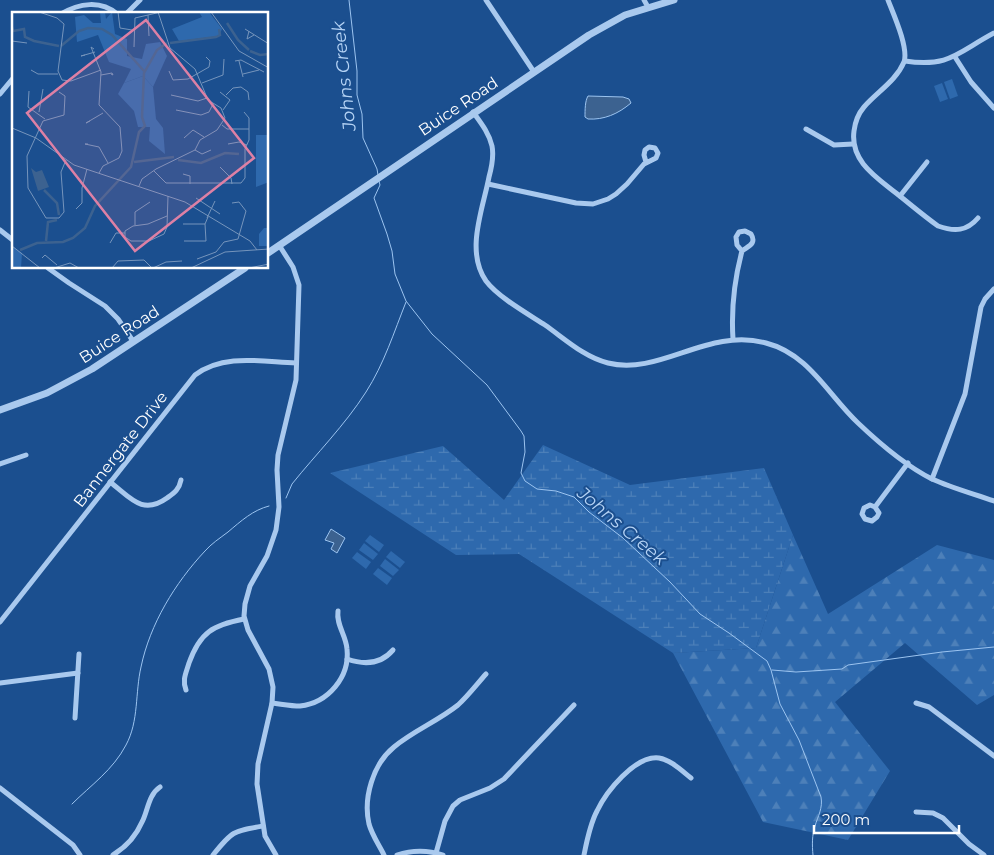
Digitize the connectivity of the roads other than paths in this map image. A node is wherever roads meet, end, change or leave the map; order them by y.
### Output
1 (140, 0) edge
2 (486, 0) edge
3 (644, 0) edge
4 (674, 0) edge
5 (888, 0) edge
6 (648, 7) junction
7 (64, 12) edge
8 (114, 12) edge
9 (128, 12) edge
10 (994, 33) edge
11 (954, 57) junction
12 (905, 60) junction
13 (534, 72) junction
14 (12, 79) edge
15 (0, 94) edge
16 (994, 108) edge
17 (473, 112) junction
18 (806, 129) dead end
19 (853, 144) junction
20 (646, 162) dead end
21 (927, 162) dead end
22 (488, 184) junction
23 (900, 196) junction
24 (978, 218) dead end
25 (0, 230) edge
26 (12, 239) edge
27 (279, 245) junction
28 (742, 251) dead end
29 (269, 252) edge
30 (49, 269) edge
31 (243, 269) edge
32 (994, 289) edge
33 (733, 339) junction
34 (133, 341) junction
35 (296, 363) junction
36 (0, 410) edge
37 (26, 455) dead end
38 (908, 463) junction
39 (0, 464) edge
40 (932, 479) junction
41 (181, 480) dead end
42 (110, 482) junction
43 (994, 502) edge
44 (875, 507) dead end
45 (338, 611) dead end
46 (244, 619) junction
47 (0, 622) edge
48 (393, 650) dead end
49 (79, 654) dead end
50 (347, 659) junction
51 (78, 673) junction
52 (486, 674) dead end
53 (0, 683) edge
54 (186, 690) dead end
55 (272, 703) junction
56 (916, 703) dead end
57 (574, 705) dead end
58 (75, 718) dead end
59 (994, 756) edge
60 (691, 778) dead end
61 (160, 787) dead end
62 (0, 788) edge
63 (916, 812) dead end
64 (263, 826) junction
65 (436, 853) junction
66 (80, 855) edge
67 (113, 855) edge
68 (213, 855) edge
69 (276, 855) edge
70 (384, 855) edge
71 (397, 855) edge
72 (443, 855) edge
73 (584, 855) edge
74 (984, 855) edge

1 - 9 street
2 - 13 street
3 - 6 street
4 - 6 street, Buice Road
5 - 12 street
6 - 13 street, Buice Road
7 - 8 street
10 - 11 street
11 - 12 street
11 - 16 street
12 - 19 street
13 - 17 street, Buice Road
14 - 15 street
17 - 22 street
17 - 27 street, Buice Road
18 - 19 street
19 - 23 street
20 - 22 street
21 - 23 street
22 - 33 street
23 - 24 street
25 - 26 street
27 - 29 street, Buice Road
27 - 35 street
28 - 33 street
30 - 34 street
31 - 34 street, Buice Road
32 - 40 street
33 - 38 street
34 - 36 street, Buice Road
35 - 42 street, Bannergate Drive
35 - 46 street
37 - 39 street
38 - 40 street
38 - 44 street
40 - 43 street
41 - 42 street
42 - 47 street, Bannergate Drive
45 - 50 street
46 - 54 street
46 - 55 street
48 - 50 street
49 - 51 street
50 - 55 street
51 - 53 street
51 - 58 street
52 - 70 street
55 - 64 street
56 - 59 street
57 - 65 street
60 - 73 street
61 - 67 street
62 - 66 street
63 - 74 street
64 - 68 street
64 - 69 street
65 - 71 street
65 - 72 street

